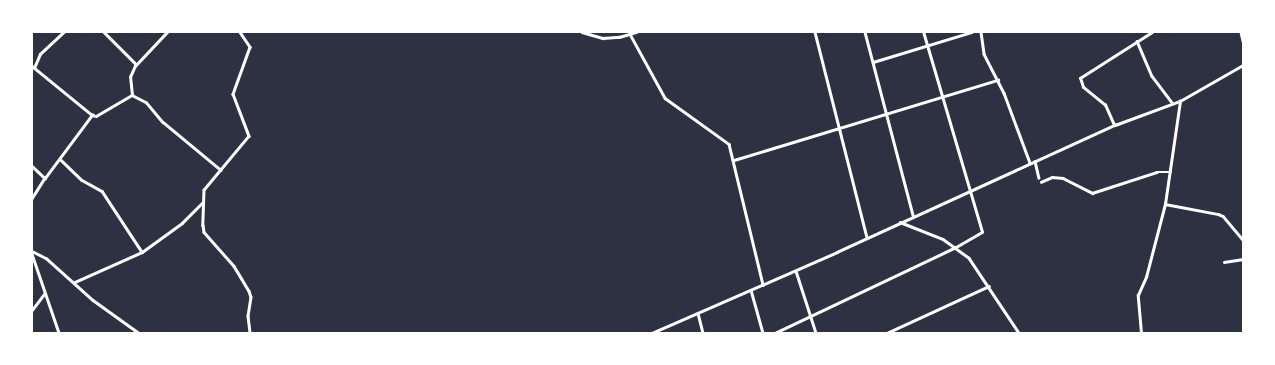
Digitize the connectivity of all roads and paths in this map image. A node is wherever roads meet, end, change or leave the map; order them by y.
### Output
1 (64, 32) edge
2 (104, 32) edge
3 (167, 32) edge
4 (240, 32) edge
5 (582, 32) edge
6 (636, 32) edge
7 (815, 32) edge
8 (865, 32) edge
9 (923, 32) edge
10 (972, 32) edge
11 (981, 32) edge
12 (1152, 32) edge
13 (1241, 32) edge
14 (630, 34) junction
15 (1138, 41) junction
16 (1243, 41) edge
17 (928, 46) junction
18 (873, 62) junction
19 (136, 64) junction
20 (1243, 65) edge
21 (33, 67) edge
22 (998, 80) junction
23 (132, 95) junction
24 (943, 96) junction
25 (1180, 101) junction
26 (1172, 103) junction
27 (886, 114) junction
28 (92, 115) junction
29 (1114, 125) junction
30 (838, 128) junction
31 (60, 159) junction
32 (734, 160) junction
33 (1035, 161) junction
34 (1030, 163) junction
35 (32, 166) edge
36 (221, 170) junction
37 (1171, 172) junction
38 (45, 178) junction
39 (1040, 178) dead end
40 (1040, 182) dead end
41 (971, 189) junction
42 (32, 199) edge
43 (202, 203) junction
44 (1165, 204) junction
45 (913, 216) junction
46 (900, 222) junction
47 (867, 237) junction
48 (1243, 240) edge
49 (956, 247) junction
50 (142, 252) junction
51 (32, 253) edge
52 (1243, 259) edge
53 (1224, 262) dead end
54 (796, 271) junction
55 (75, 282) junction
56 (763, 285) junction
57 (989, 286) junction
58 (751, 290) junction
59 (44, 294) junction
60 (32, 310) edge
61 (698, 313) junction
62 (810, 316) junction
63 (59, 333) edge
64 (139, 333) edge
65 (250, 333) edge
66 (652, 333) edge
67 (703, 333) edge
68 (764, 333) edge
69 (775, 333) edge
70 (816, 333) edge
71 (886, 333) edge
72 (1019, 333) edge
73 (1141, 333) edge

1 - 21 street
2 - 19 street
3 - 19 street
4 - 36 street
5 - 14 street
6 - 14 street
7 - 30 street
8 - 18 street
9 - 17 street
10 - 17 street
11 - 22 street
12 - 15 street
13 - 16 street
14 - 32 street
15 - 26 street
15 - 29 street
17 - 18 street
17 - 24 street
18 - 27 street
19 - 23 street
20 - 25 street
21 - 28 street
22 - 24 street
22 - 34 street
23 - 28 street
23 - 36 street
24 - 27 street
24 - 41 street
25 - 26 street
25 - 37 street
26 - 29 street
27 - 30 street
27 - 45 street
28 - 31 street
29 - 33 street
30 - 32 street
30 - 47 street
31 - 38 street
31 - 50 street
32 - 56 street
33 - 34 street
33 - 39 street
34 - 41 street
35 - 38 street
36 - 43 street
37 - 40 street
37 - 44 street
38 - 42 street
41 - 45 street
41 - 49 street
43 - 50 street
43 - 65 street
44 - 48 street
44 - 73 street
45 - 46 street
46 - 47 street
46 - 49 street
47 - 54 street
49 - 57 street
49 - 62 street
50 - 55 street
51 - 55 street
51 - 59 street
52 - 53 street
54 - 56 street
54 - 62 street
55 - 64 street
56 - 58 street
57 - 71 street
57 - 72 street
58 - 61 street
58 - 68 street
59 - 60 street
59 - 63 street
61 - 66 street
61 - 67 street
62 - 69 street
62 - 70 street

